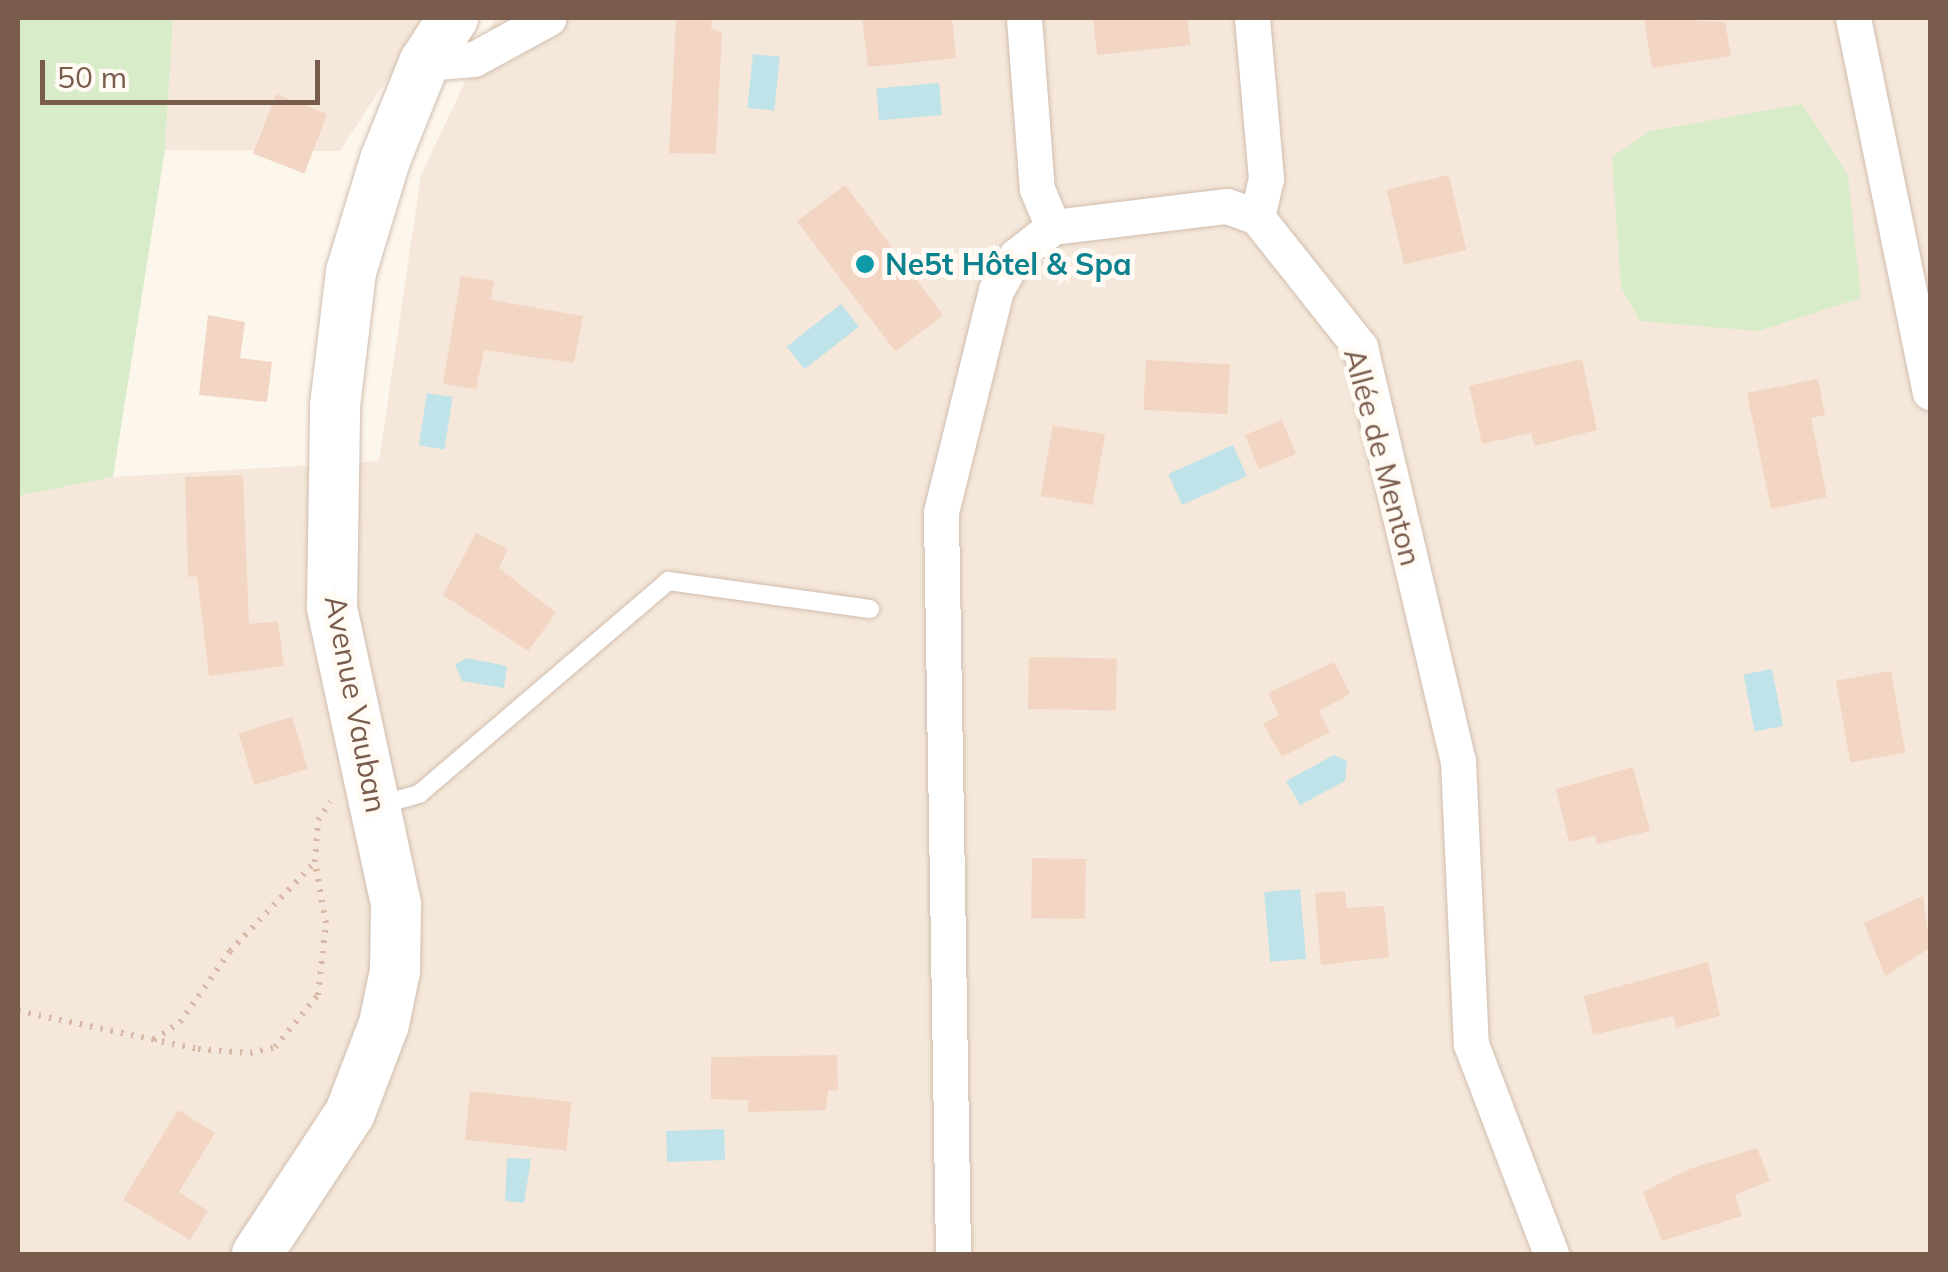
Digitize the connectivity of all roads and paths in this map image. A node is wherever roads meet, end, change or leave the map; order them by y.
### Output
1 (452, 18) edge
2 (549, 18) edge
3 (1024, 18) edge
4 (1252, 18) edge
5 (1853, 18) edge
6 (424, 64) junction
7 (1257, 217) junction
8 (1052, 227) junction
9 (1930, 392) edge
10 (870, 609) dead end
11 (370, 788) junction
12 (315, 862) junction
13 (18, 1011) edge
14 (153, 1041) junction
15 (258, 1254) edge
16 (953, 1254) edge
17 (1550, 1254) edge

1 - 6 main road, Avenue Vauban
2 - 6 street
3 - 8 street
4 - 7 street
5 - 9 street
6 - 11 main road, Avenue Vauban
7 - 8 street
7 - 17 street, Allée de Menton
8 - 16 street
10 - 11 lane
11 - 12 path
11 - 15 main road, Avenue Vauban
12 - 14 path
12 - 14 path
13 - 14 path

